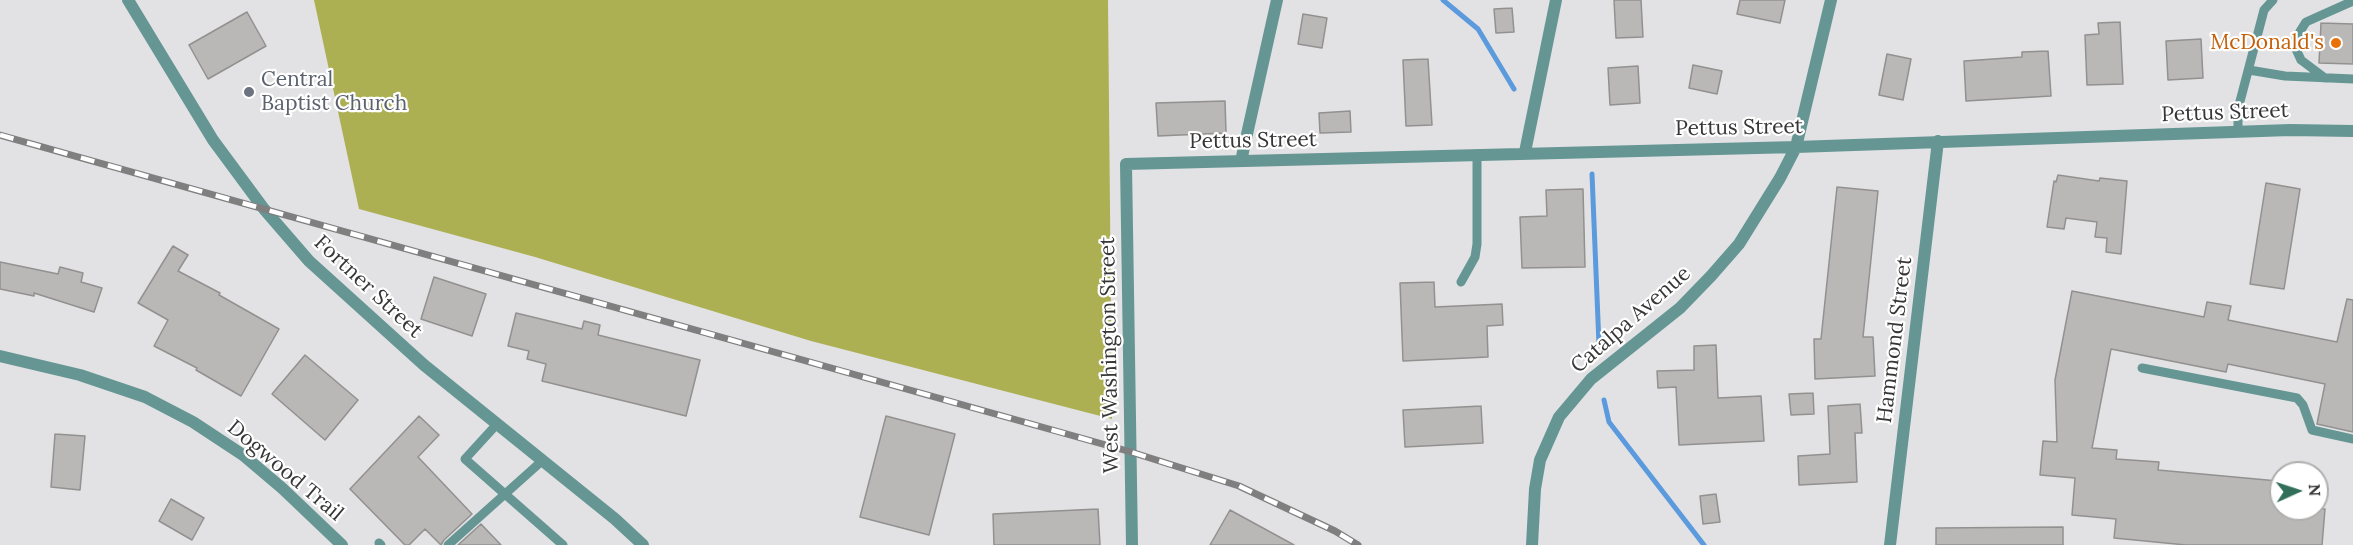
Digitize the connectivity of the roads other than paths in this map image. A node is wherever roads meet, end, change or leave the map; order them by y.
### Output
1 (128, 0) edge
2 (1277, 0) edge
3 (1556, 0) edge
4 (1831, 0) edge
5 (2273, 0) edge
6 (2353, 1) edge
7 (2249, 70) junction
8 (2325, 78) junction
9 (2353, 79) edge
10 (2238, 131) junction
11 (2353, 131) edge
12 (1938, 141) junction
13 (1796, 147) junction
14 (1524, 152) junction
15 (1477, 155) junction
16 (1241, 161) junction
17 (1126, 164) joint
18 (1461, 282) dead end
19 (0, 356) edge
20 (2142, 368) dead end
21 (497, 424) junction
22 (2353, 439) edge
23 (543, 460) junction
24 (506, 494) junction
25 (641, 544) edge
26 (342, 545) edge
27 (448, 545) edge
28 (563, 545) edge
29 (1132, 545) edge
30 (1532, 545) edge
31 (1890, 545) edge

1 - 21 street, Fortner Street
2 - 16 street
3 - 14 street
4 - 13 street, Catalpa Avenue
5 - 7 lane
6 - 8 lane
7 - 8 lane
7 - 10 lane
8 - 9 lane
10 - 11 street, Pettus Street
10 - 12 street, Pettus Street
12 - 13 street, Pettus Street
12 - 31 street, Hammond Street
13 - 14 street, Pettus Street
13 - 30 street, Catalpa Avenue
14 - 15 street, Pettus Street
15 - 16 street, Pettus Street
15 - 18 lane
16 - 17 street, Pettus Street
17 - 29 street, West Washington Street
19 - 26 street, Dogwood Trail
20 - 22 lane
21 - 23 street, Fortner Street
21 - 24 lane
23 - 24 lane
23 - 25 street, Fortner Street
24 - 27 lane
24 - 28 lane

